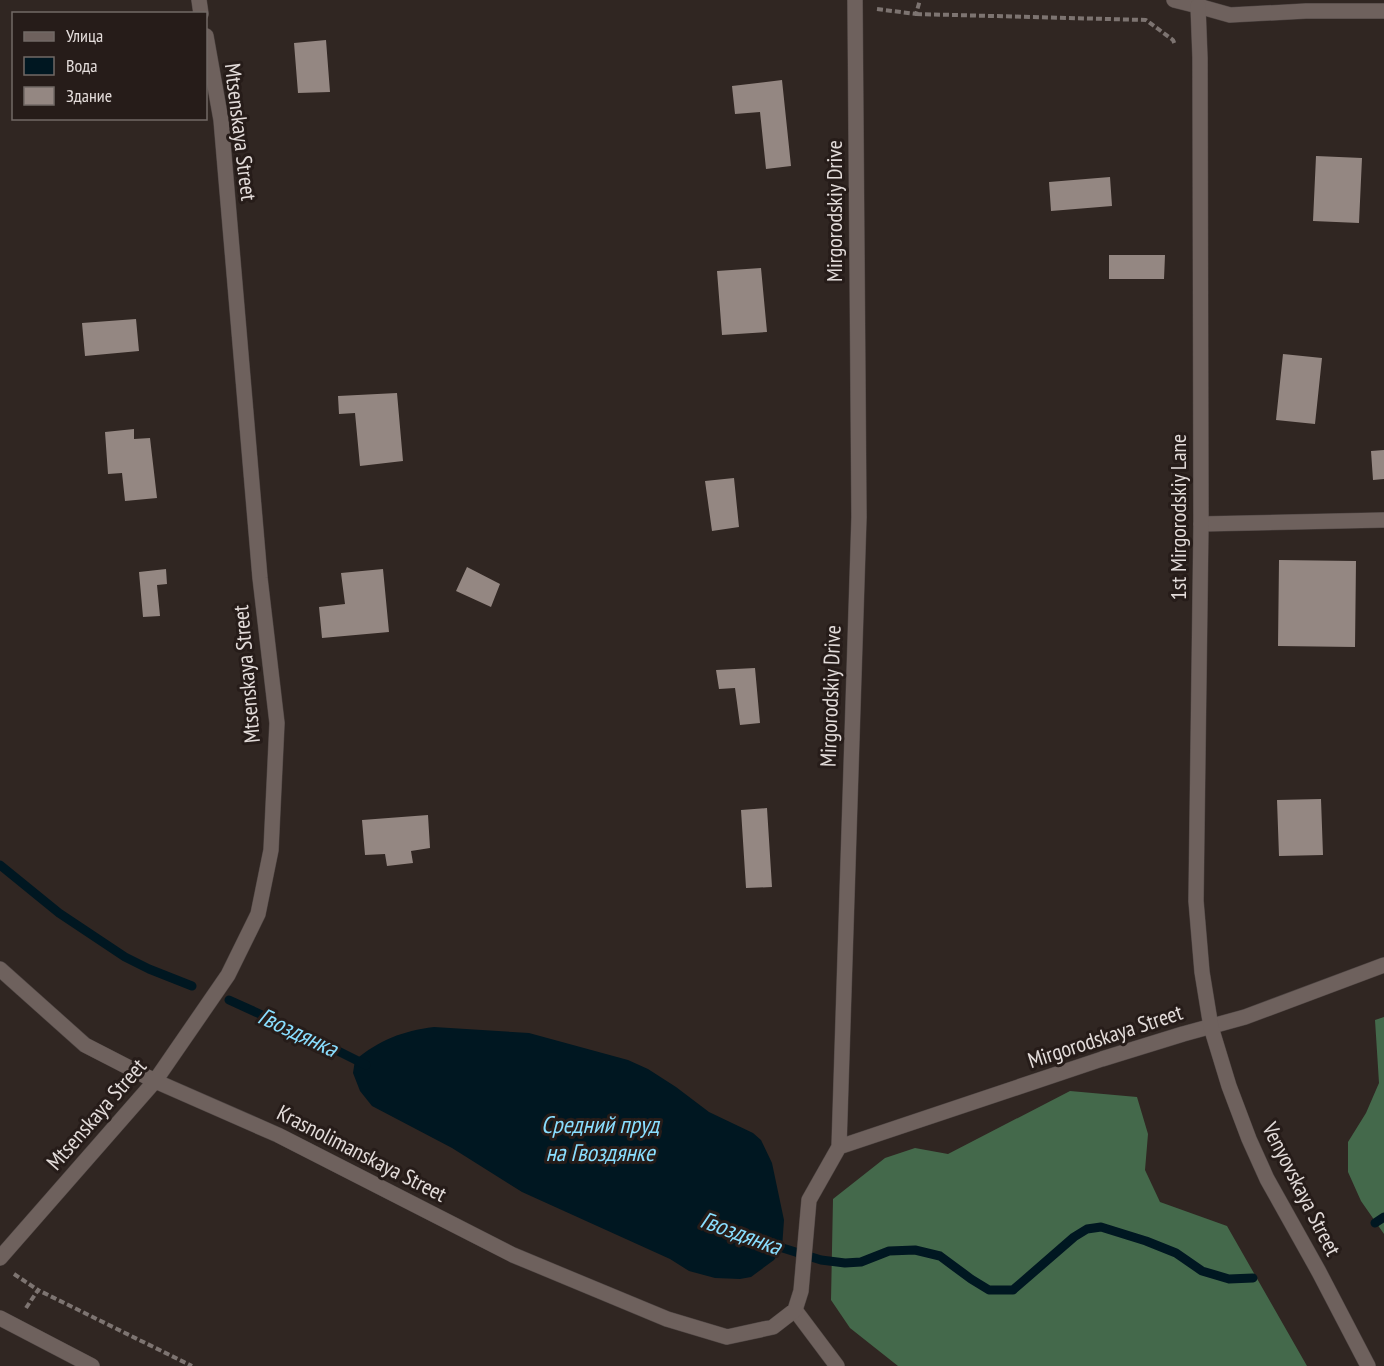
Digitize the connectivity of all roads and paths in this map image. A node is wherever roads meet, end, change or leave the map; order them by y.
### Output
1 (920, 0) edge
2 (1174, 0) edge
3 (855, 3) edge
4 (1198, 3) edge
5 (1384, 11) edge
6 (916, 14) junction
7 (207, 42) edge
8 (1200, 58) junction
9 (1384, 520) edge
10 (1201, 524) junction
11 (1384, 965) edge
12 (0, 969) edge
13 (1211, 1027) junction
14 (155, 1081) junction
15 (839, 1147) junction
16 (0, 1258) edge
17 (10, 1271) dead end
18 (38, 1290) junction
19 (795, 1310) junction
20 (0, 1318) edge
21 (14, 1325) junction
22 (85, 1365) edge
23 (192, 1366) edge
24 (837, 1366) edge
25 (1368, 1366) edge

1 - 6 path
2 - 4 street
3 - 6 path
3 - 15 street, Mirgorodskiy Drive
4 - 5 street
4 - 8 street, 1st Mirgorodskiy Lane
6 - 8 path
7 - 14 street, Mtsenskaya Street
8 - 10 street, 1st Mirgorodskiy Lane
9 - 10 street
10 - 13 street, 1st Mirgorodskiy Lane
11 - 13 street, Mirgorodskaya Street
12 - 14 street, Krasnolimanskaya Street
13 - 15 street, Mirgorodskaya Street
13 - 25 street, Venyovskaya Street
14 - 16 street, Mtsenskaya Street
14 - 19 street, Krasnolimanskaya Street
15 - 19 street, Mirgorodskiy Drive
17 - 18 path
18 - 21 path
18 - 23 path
19 - 24 street
20 - 21 street
21 - 22 street

